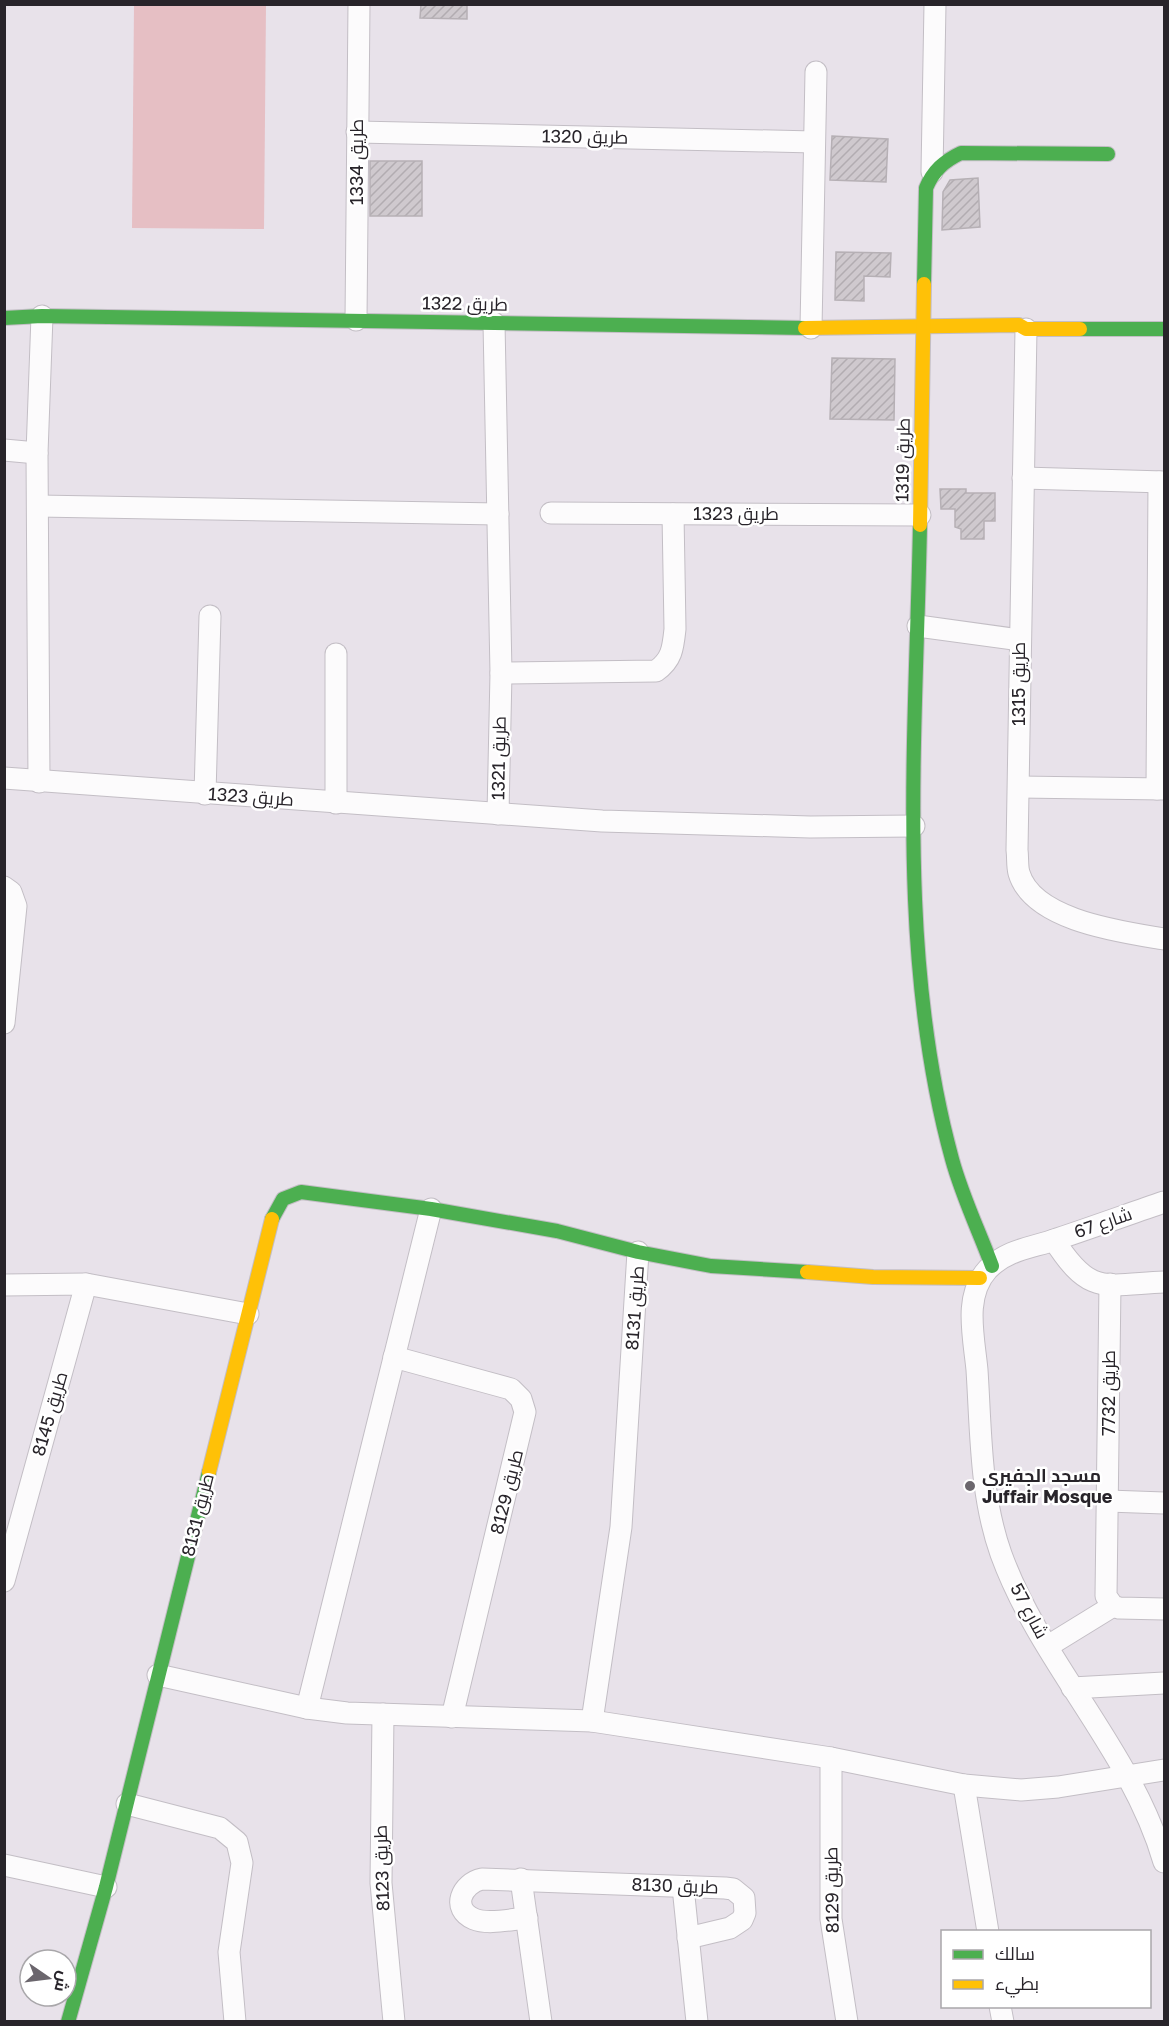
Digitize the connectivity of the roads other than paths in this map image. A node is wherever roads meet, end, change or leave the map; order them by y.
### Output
1 (359, 4) edge
2 (935, 4) edge
3 (816, 72) dead end
4 (357, 132) junction
5 (814, 142) junction
6 (1108, 154) dead end
7 (932, 172) junction
8 (42, 316) junction
9 (4, 318) edge
10 (356, 320) junction
11 (494, 323) junction
12 (924, 325) junction
13 (811, 328) junction
14 (1026, 329) junction
15 (1164, 329) edge
16 (4, 450) edge
17 (37, 453) junction
18 (1023, 478) junction
19 (1162, 482) edge
20 (38, 506) junction
21 (551, 513) dead end
22 (498, 514) junction
23 (674, 514) junction
24 (920, 515) junction
25 (210, 616) dead end
26 (918, 626) junction
27 (1020, 640) junction
28 (336, 654) dead end
29 (501, 674) junction
30 (4, 778) edge
31 (39, 782) junction
32 (1019, 787) junction
33 (1161, 789) edge
34 (205, 794) junction
35 (336, 803) junction
36 (498, 814) junction
37 (914, 826) junction
38 (4, 887) edge
39 (1164, 939) edge
40 (4, 1023) edge
41 (1164, 1202) edge
42 (431, 1209) junction
43 (1048, 1242) junction
44 (638, 1252) junction
45 (986, 1272) junction
46 (1164, 1282) edge
47 (86, 1284) junction
48 (1110, 1284) junction
49 (4, 1285) edge
50 (248, 1314) junction
51 (974, 1333) junction
52 (394, 1357) junction
53 (1108, 1501) junction
54 (1164, 1503) edge
55 (9, 1543) edge
56 (4, 1581) edge
57 (1113, 1606) junction
58 (1164, 1609) edge
59 (1048, 1646) junction
60 (158, 1675) junction
61 (1164, 1683) edge
62 (1072, 1688) junction
63 (307, 1708) junction
64 (383, 1714) junction
65 (452, 1717) junction
66 (592, 1721) junction
67 (831, 1758) junction
68 (1164, 1770) edge
69 (1128, 1774) junction
70 (964, 1785) junction
71 (127, 1804) junction
72 (1161, 1837) edge
73 (1164, 1862) edge
74 (4, 1865) edge
75 (521, 1879) junction
76 (106, 1887) junction
77 (683, 1887) junction
78 (527, 1918) junction
79 (988, 1930) edge
80 (688, 1938) junction
81 (68, 2022) edge
82 (235, 2022) edge
83 (394, 2022) edge
84 (542, 2022) edge
85 (697, 2022) edge
86 (847, 2022) edge

1 - 4 street, طريق 1334
2 - 7 street
3 - 5 street
4 - 5 street, طريق 1320
4 - 10 street, طريق 1334
5 - 13 street
6 - 7 street
7 - 12 street, طريق 1319
8 - 9 street, طريق 1322
8 - 10 street, طريق 1322
8 - 17 street
10 - 11 street, طريق 1322
11 - 13 street, طريق 1322
11 - 22 street, طريق 1321
12 - 13 street, طريق 1322
12 - 14 street, طريق 1322
12 - 24 street, طريق 1319
14 - 15 street, طريق 1322
14 - 18 street, طريق 1315
16 - 17 street
17 - 20 street
18 - 19 street
18 - 27 street, طريق 1315
19 - 33 street
20 - 22 street
20 - 31 street
21 - 23 street, طريق 1323
22 - 29 street, طريق 1321
23 - 24 street, طريق 1323
23 - 29 street
24 - 26 street, طريق 1319
25 - 34 street
26 - 27 street
26 - 37 street, طريق 1319
27 - 32 street, طريق 1315
28 - 35 street
29 - 36 street, طريق 1321
30 - 31 street, طريق 1323
31 - 34 street, طريق 1323
32 - 33 street
32 - 39 street, طريق 1315
34 - 35 street, طريق 1323
35 - 36 street, طريق 1323
36 - 37 street, طريق 1321
37 - 45 street, طريق 1319
38 - 40 street
41 - 43 street, شارع 67
42 - 44 street, طريق 8131
42 - 50 street, طريق 8131
42 - 52 street
43 - 45 street, شارع 67
43 - 48 street
43 - 51 street, شارع 67
44 - 45 street, طريق 8131
44 - 66 street, طريق 8131
45 - 51 street
46 - 48 street
47 - 49 street
47 - 50 street
47 - 55 street, طريق 8145
48 - 53 street, طريق 7732
50 - 60 street, طريق 8131
51 - 59 street, شارع 57
52 - 63 street
52 - 65 street, طريق 8129
53 - 54 street
53 - 57 street, طريق 7732
55 - 56 street, طريق 8145
57 - 58 street
57 - 59 street
59 - 62 street, شارع 57
60 - 63 street
60 - 71 street, طريق 8131
61 - 62 street
62 - 69 street, شارع 57
63 - 64 street
64 - 65 street
64 - 83 street, طريق 8123
65 - 66 street
66 - 67 street
67 - 70 street
67 - 86 street, طريق 8129
68 - 69 street
69 - 70 street
69 - 72 street, شارع 57
70 - 79 street
71 - 76 street, طريق 8131
71 - 82 street
72 - 73 street, شارع 57
74 - 76 street
75 - 77 street, طريق 8130
75 - 78 street
75 - 78 street, طريق 8130
76 - 81 street, طريق 8131
77 - 80 street
77 - 80 street, طريق 8130
78 - 84 street
80 - 85 street

